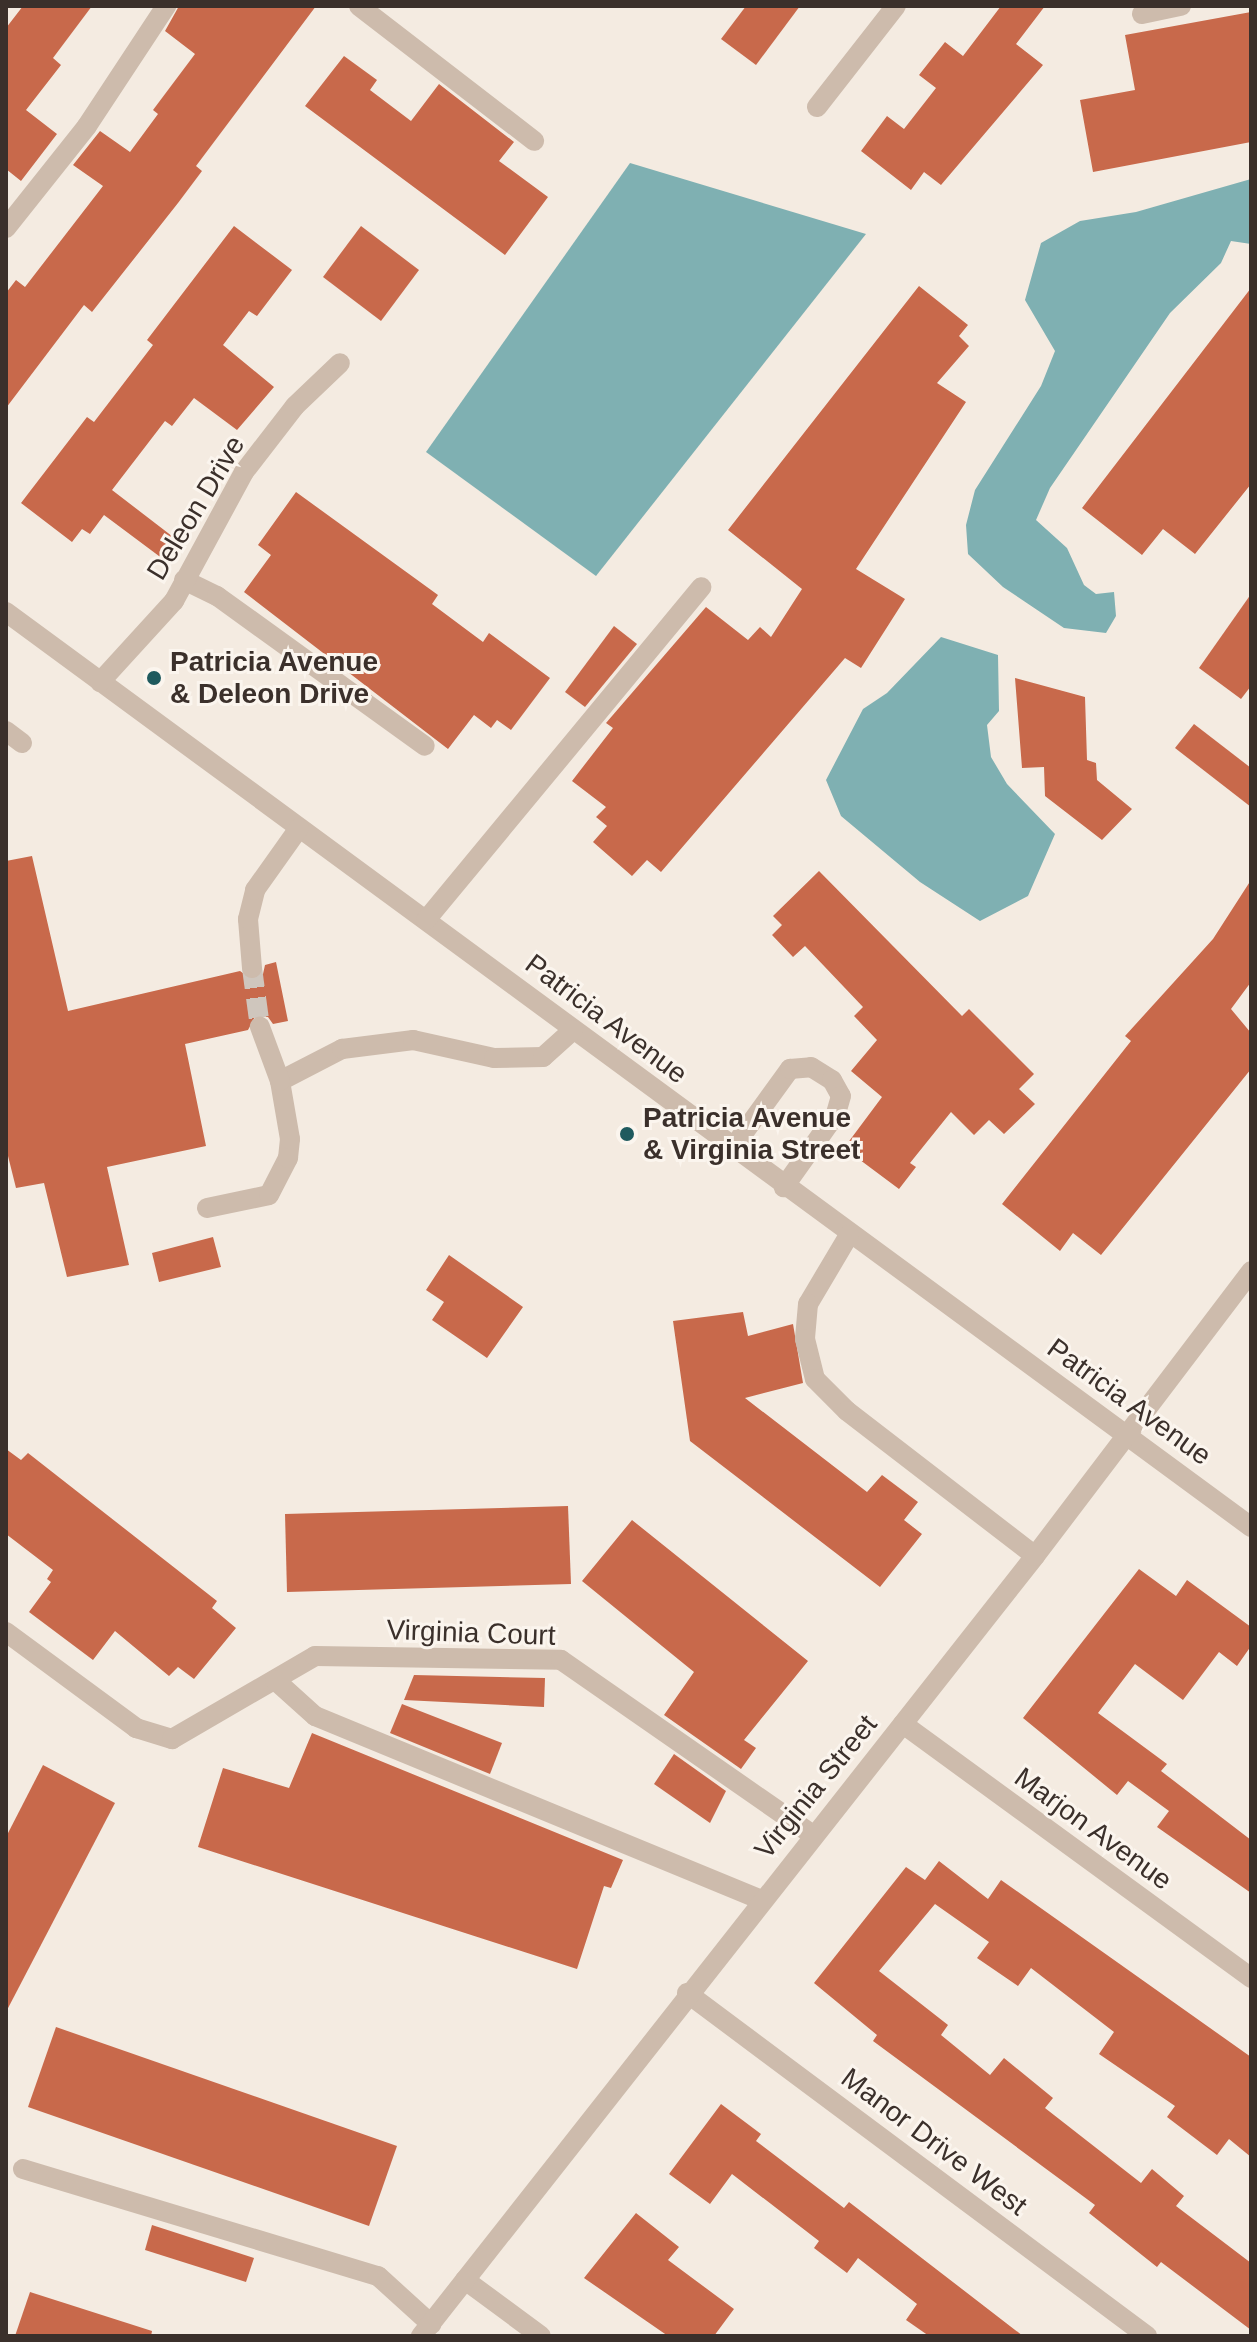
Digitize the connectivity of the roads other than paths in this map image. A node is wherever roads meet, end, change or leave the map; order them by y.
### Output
1 (166, 6) edge
2 (359, 6) edge
3 (896, 6) edge
4 (1181, 6) edge
5 (1142, 14) dead end
6 (817, 107) dead end
7 (534, 141) dead end
8 (6, 228) edge
9 (340, 363) dead end
10 (184, 580) junction
11 (701, 587) dead end
12 (6, 612) edge
13 (100, 682) junction
14 (425, 746) dead end
15 (299, 828) junction
16 (426, 920) junction
17 (252, 968) tunnel mouth
18 (260, 1027) tunnel mouth
19 (573, 1030) junction
20 (280, 1081) junction
21 (732, 1149) junction
22 (784, 1187) junction
23 (207, 1208) dead end
24 (849, 1235) junction
25 (1251, 1271) edge
26 (1127, 1434) junction
27 (1251, 1527) edge
28 (1035, 1556) junction
29 (6, 1632) edge
30 (275, 1680) junction
31 (903, 1724) junction
32 (811, 1834) junction
33 (760, 1899) junction
34 (1251, 1978) edge
35 (687, 1993) junction
36 (23, 2169) dead end
37 (465, 2280) junction
38 (426, 2330) edge
39 (541, 2336) edge
40 (1147, 2336) edge

1 - 8 street
2 - 7 street
3 - 6 street
4 - 5 street
9 - 10 street, Deleon Drive
10 - 13 street, Deleon Drive
10 - 14 street
11 - 16 street
12 - 13 street, Patricia Avenue
13 - 15 street, Patricia Avenue
15 - 16 street, Patricia Avenue
15 - 17 street
16 - 19 street, Patricia Avenue
18 - 20 street
19 - 20 street
19 - 21 street, Patricia Avenue
20 - 23 street
21 - 22 street, Patricia Avenue
21 - 22 street
22 - 24 street, Patricia Avenue
24 - 26 street, Patricia Avenue
24 - 28 street
25 - 26 street, Virginia Street
26 - 27 street, Patricia Avenue
26 - 28 street, Virginia Street
28 - 31 street, Virginia Street
29 - 30 street, Virginia Court
30 - 32 street, Virginia Court
30 - 33 street
31 - 32 street, Virginia Street
31 - 34 street, Marjon Avenue
32 - 33 street, Virginia Street
33 - 35 street, Virginia Street
35 - 37 street, Virginia Street
35 - 40 street, Manor Drive West
36 - 38 street
37 - 38 street, Virginia Street
37 - 39 street

